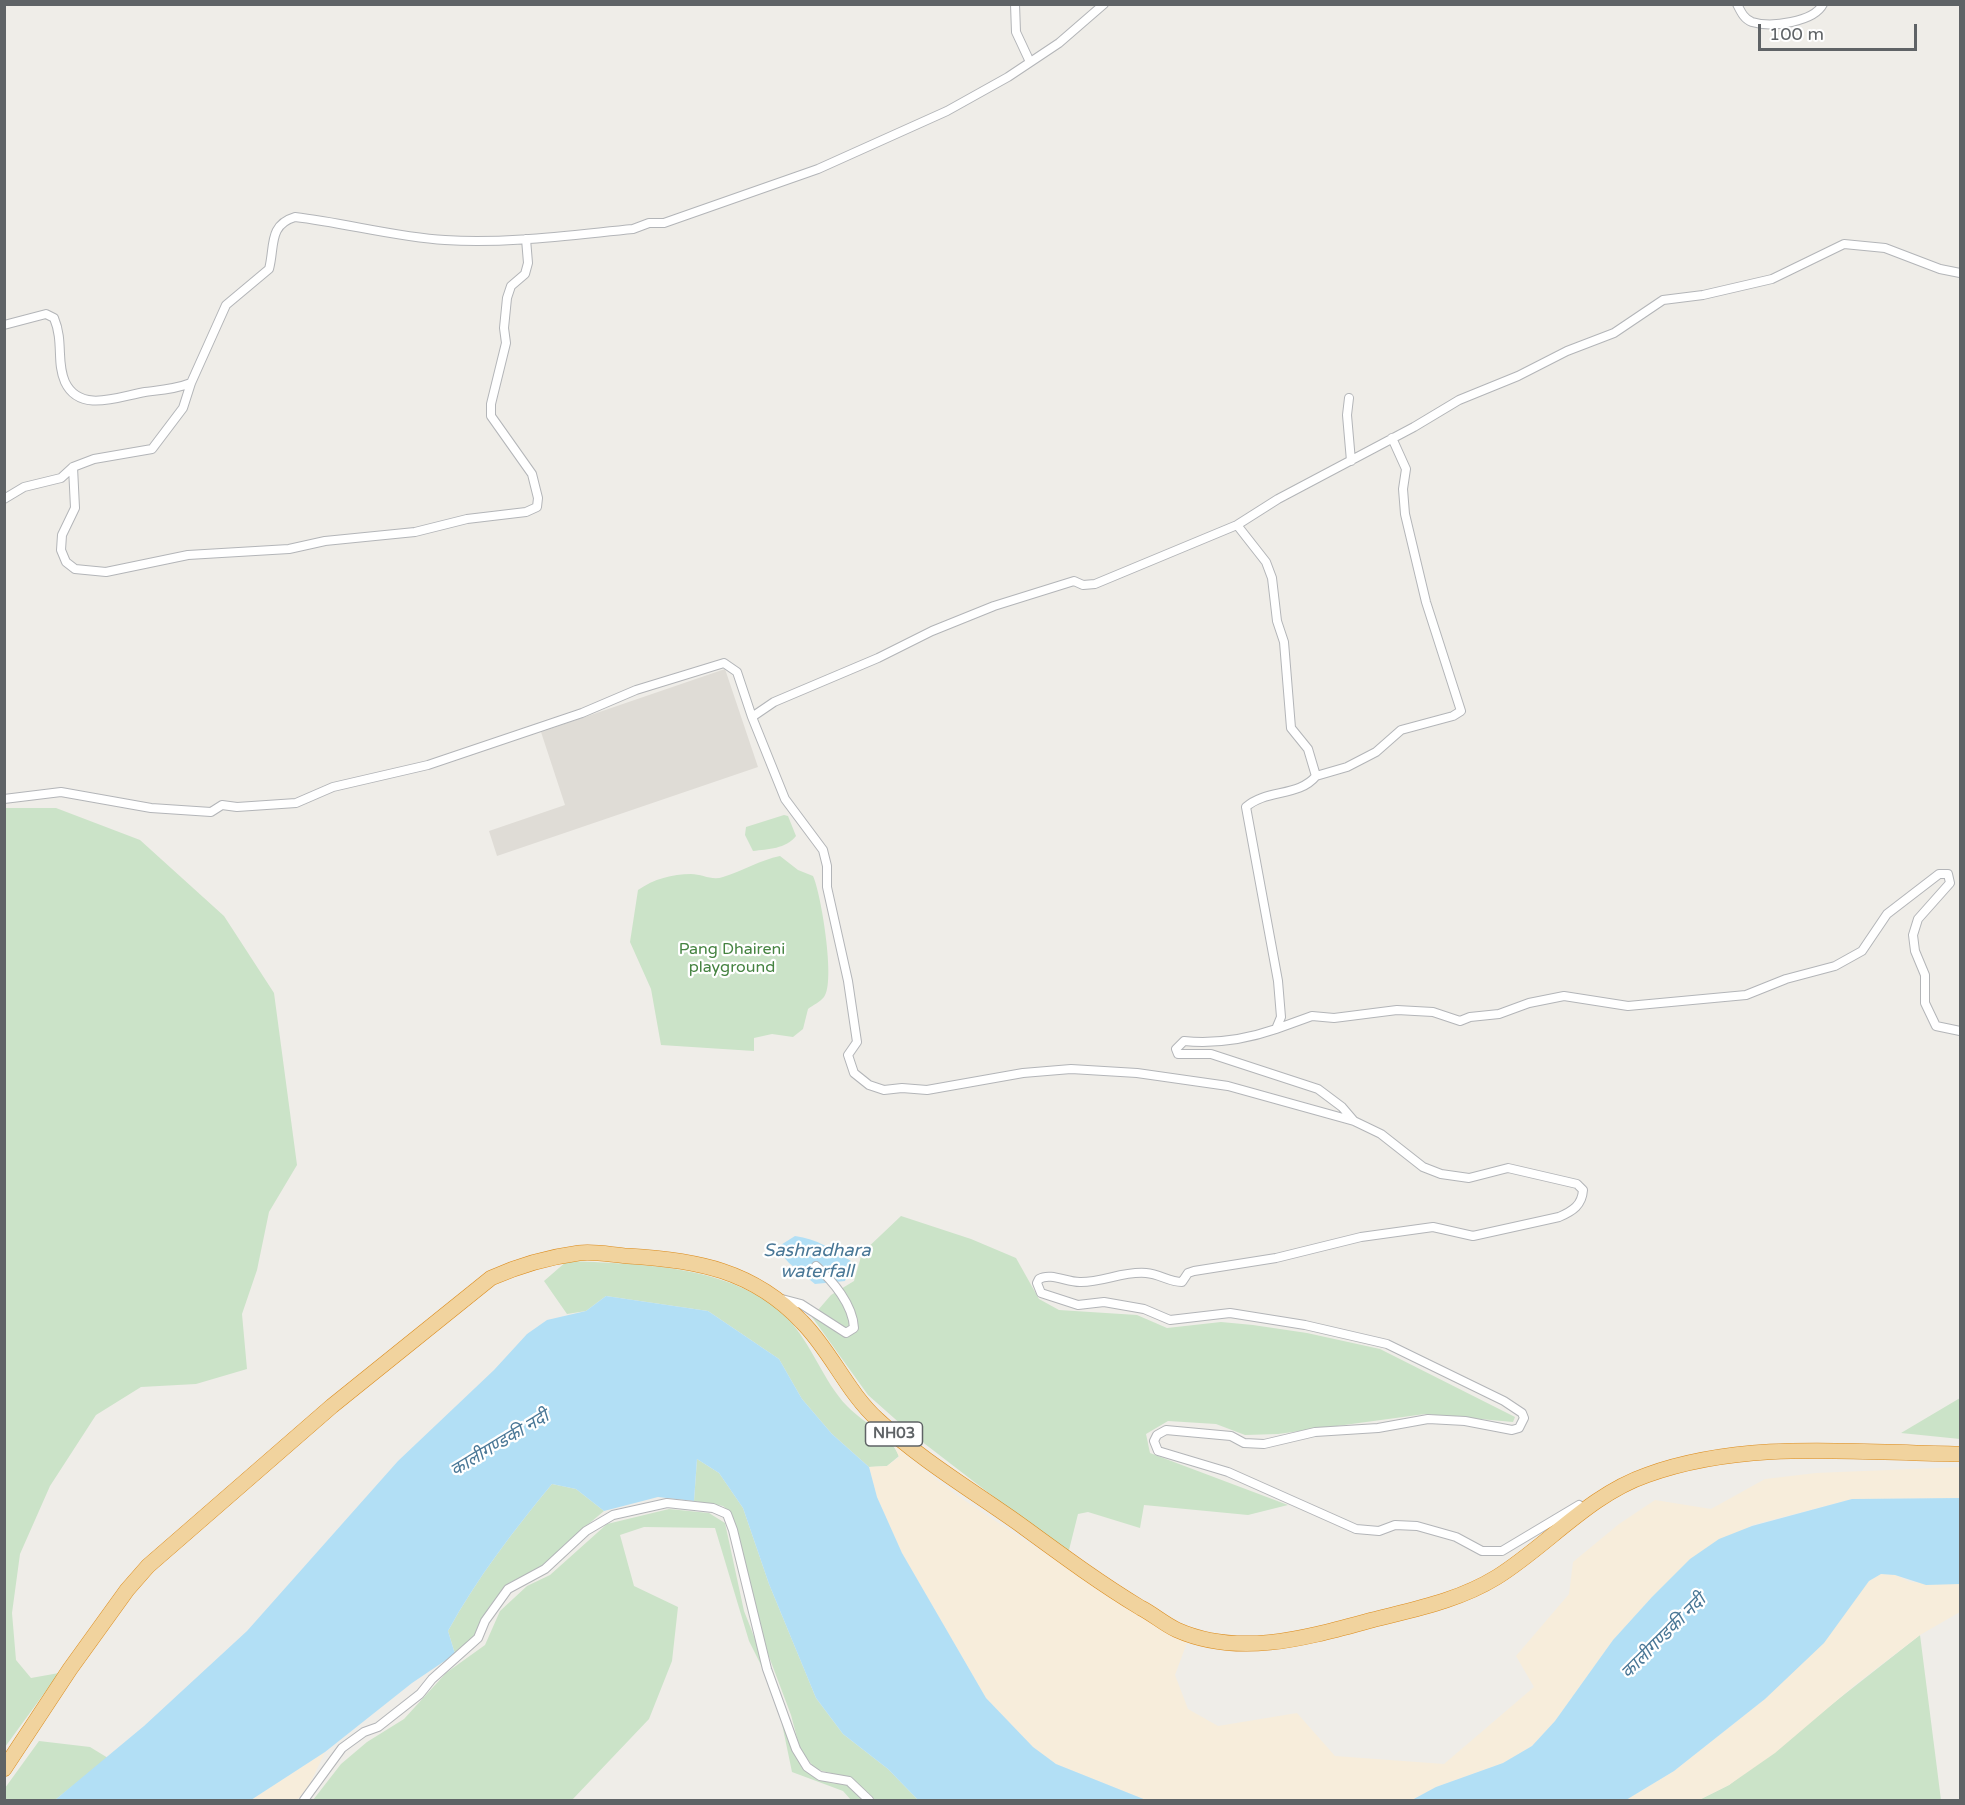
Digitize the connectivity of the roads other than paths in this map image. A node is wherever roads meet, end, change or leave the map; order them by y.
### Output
1 (1015, 4) edge
2 (1104, 4) edge
3 (1737, 4) edge
4 (1823, 4) edge
5 (1030, 62) junction
6 (526, 240) junction
7 (1960, 273) edge
8 (4, 325) edge
9 (191, 383) junction
10 (1349, 398) dead end
11 (1392, 438) junction
12 (1351, 461) junction
13 (73, 467) junction
14 (4, 499) edge
15 (1238, 525) junction
16 (752, 717) junction
17 (1316, 776) junction
18 (4, 799) edge
19 (1276, 1029) junction
20 (1960, 1031) edge
21 (1354, 1122) junction
22 (816, 1266) dead end
23 (761, 1287) junction
24 (1960, 1454) edge
25 (1584, 1511) junction
26 (4, 1769) edge
27 (304, 1800) edge
28 (869, 1800) edge

1 - 5 street
2 - 5 street
3 - 4 street
5 - 6 street
6 - 9 street
6 - 13 street
7 - 11 street
8 - 9 street
9 - 13 street
10 - 12 street
11 - 12 street
11 - 17 street
12 - 15 street
13 - 14 street
15 - 16 street
15 - 17 street
16 - 18 street
16 - 21 street
17 - 19 street
19 - 20 street
19 - 21 street
21 - 25 street
22 - 23 street
23 - 25 highway, NH03
23 - 26 highway, NH03
24 - 25 highway, NH03
27 - 28 street

